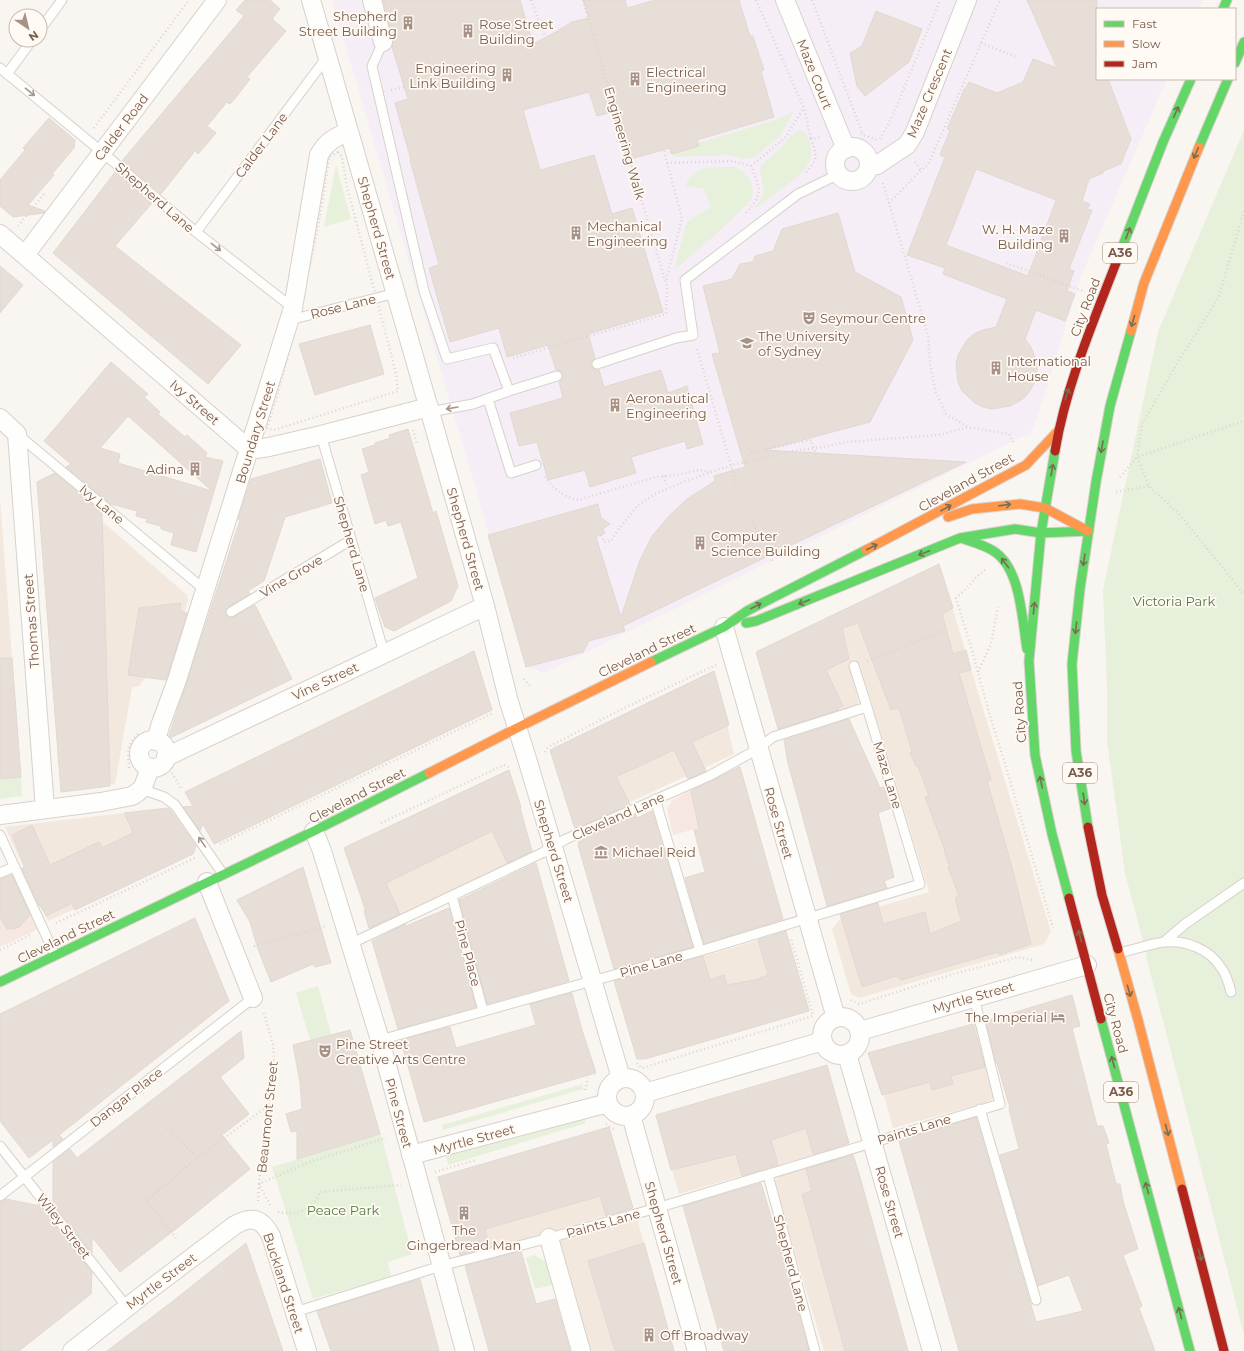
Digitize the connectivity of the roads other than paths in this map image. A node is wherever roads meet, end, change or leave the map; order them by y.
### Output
1 (62, 0) edge
2 (217, 0) edge
3 (311, 0) edge
4 (372, 0) edge
5 (785, 0) edge
6 (967, 0) edge
7 (48, 19) edge
8 (383, 42) joint
9 (1244, 42) edge
10 (26, 48) edge
11 (327, 57) junction
12 (1236, 61) edge
13 (0, 68) edge
14 (7, 74) junction
15 (1191, 80) edge
16 (1228, 80) edge
17 (348, 132) junction
18 (846, 149) junction
19 (102, 152) junction
20 (873, 166) junction
21 (839, 174) junction
22 (196, 232) junction
23 (0, 234) edge
24 (26, 255) junction
25 (396, 293) junction
26 (291, 314) junction
27 (597, 364) dead end
28 (557, 376) dead end
29 (509, 391) junction
30 (488, 399) junction
31 (430, 409) junction
32 (0, 418) edge
33 (1058, 431) junction
34 (17, 434) junction
35 (321, 435) junction
36 (250, 450) junction
37 (536, 465) road end
38 (1045, 508) junction
39 (1089, 531) junction
40 (900, 533) junction
41 (1041, 533) junction
42 (960, 538) junction
43 (351, 540) junction
44 (205, 590) junction
45 (485, 606) junction
46 (231, 612) dead end
47 (724, 627) junction
48 (384, 654) junction
49 (1029, 661) junction
50 (854, 666) road end
51 (867, 707) junction
52 (517, 728) junction
53 (156, 741) junction
54 (758, 749) junction
55 (168, 763) junction
56 (150, 768) junction
57 (141, 789) junction
58 (655, 799) junction
59 (46, 809) junction
60 (0, 815) edge
61 (314, 831) junction
62 (0, 835) edge
63 (553, 847) junction
64 (14, 867) junction
65 (0, 873) edge
66 (223, 874) junction
67 (207, 882) junction
68 (1244, 883) edge
69 (920, 884) joint
70 (452, 896) junction
71 (807, 918) junction
72 (1164, 942) junction
73 (350, 944) junction
74 (700, 951) junction
75 (1118, 953) junction
76 (55, 955) junction
77 (1087, 965) junction
78 (592, 981) junction
79 (0, 982) edge
80 (1231, 992) dead end
81 (253, 998) joint
82 (974, 998) junction
83 (483, 1011) junction
84 (836, 1018) junction
85 (860, 1031) junction
86 (380, 1040) junction
87 (823, 1041) junction
88 (846, 1054) junction
89 (622, 1078) junction
90 (645, 1093) junction
91 (608, 1103) junction
92 (980, 1109) junction
93 (631, 1115) junction
94 (872, 1142) junction
95 (0, 1146) edge
96 (411, 1155) junction
97 (768, 1175) junction
98 (25, 1176) junction
99 (0, 1196) edge
100 (656, 1208) junction
101 (256, 1212) joint
102 (549, 1238) junction
103 (441, 1266) junction
104 (1036, 1300) dead end
105 (127, 1307) junction
106 (295, 1312) junction
107 (72, 1351) edge
108 (307, 1351) edge
109 (464, 1351) edge
110 (581, 1351) edge
111 (697, 1351) edge
112 (815, 1351) edge
113 (932, 1351) edge
114 (1190, 1351) edge
115 (1224, 1351) edge

1 - 7 lane
2 - 19 street, Calder Road
3 - 11 street, Shepherd Street
4 - 8 street
5 - 18 street, Maze Court
6 - 20 street, Maze Crescent
8 - 29 lane
9 - 12 main road
10 - 14 lane
11 - 17 street, Shepherd Street
11 - 22 lane, Calder Lane
13 - 14 lane, Shepherd Lane
14 -> 19 lane, Shepherd Lane
33 -> 15 main road, City Road / A36
16 -> 39 main road, City Road / A36
17 - 25 street, Shepherd Street
17 - 26 street, Boundary Street
18 - 20 street
18 - 21 street
19 - 22 lane, Shepherd Lane
19 - 24 street, Calder Road
20 - 21 street
21 - 27 lane
22 -> 26 lane, Shepherd Lane
23 - 24 street, Ivy Street
24 - 36 street, Ivy Street
25 - 26 lane, Rose Lane
25 - 31 street, Shepherd Street
26 - 36 street, Boundary Street
28 - 29 lane
29 - 30 lane
30 -> 31 lane
30 - 37 lane
31 - 35 street
31 - 45 street, Shepherd Street
32 - 34 street, Ivy Lane
38 -> 33 main road, City Road / A36
40 -> 33 main road, Cleveland Street
34 - 44 lane, Ivy Lane
34 - 59 street, Thomas Street
35 - 36 street
35 - 43 lane, Shepherd Lane
36 - 44 street, Boundary Street
38 - 39 main road, Cleveland Street
40 -> 38 main road, Cleveland Street
38 - 41 main road, City Road / A36
39 - 41 main road, Cleveland Street
39 -> 75 main road, City Road / A36
47 -> 40 main road, Cleveland Street
41 - 42 main road, Cleveland Street
49 -> 41 main road, City Road / A36
42 -> 47 main road, Cleveland Street
49 -> 42 main road
43 - 46 lane, Vine Grove
43 - 48 lane, Shepherd Lane
44 - 53 street, Boundary Street
45 - 48 street, Vine Street
45 - 52 street, Shepherd Street
47 - 52 main road, Cleveland Street
47 - 54 street, Rose Street
48 - 55 street, Vine Street
77 -> 49 main road, City Road / A36
50 - 51 lane, Maze Lane
51 - 54 lane, Cleveland Lane
51 - 69 lane, Maze Lane
52 - 61 main road, Cleveland Street
52 - 63 street, Shepherd Street
53 - 55 street
53 - 56 street
54 - 58 lane, Cleveland Lane
54 - 71 street, Rose Street
55 - 56 street
56 - 57 street
57 - 59 street
66 -> 57 lane
58 - 63 lane, Cleveland Lane
58 - 74 lane
59 - 60 street
61 - 66 main road, Cleveland Street
61 - 73 street, Pine Street
62 - 64 lane
63 - 70 lane, Cleveland Lane
63 - 78 street, Shepherd Street
64 - 65 lane
64 - 76 lane
66 - 67 main road, Cleveland Street
67 - 76 main road, Cleveland Street
67 - 81 street
68 - 72 lane
69 - 71 lane, Pine Lane
70 - 73 lane, Cleveland Lane
70 - 83 lane, Pine Place
71 - 74 lane, Pine Lane
71 - 84 street, Rose Street
72 - 75 lane
72 - 80 lane
73 - 86 street, Pine Street
74 - 78 lane, Pine Lane
75 -> 115 main road, City Road / A36
76 - 79 main road, Cleveland Street
77 - 82 street, Myrtle Street
114 -> 77 main road, City Road / A36
78 - 83 lane, Pine Lane
78 - 89 street, Shepherd Street
81 - 98 lane, Dangar Place
82 - 85 street, Myrtle Street
82 - 92 lane, Paints Lane
83 - 86 lane, Pine Lane
84 - 85 street
84 - 87 street
85 - 88 street
86 - 96 street, Pine Street
87 - 88 street
87 - 90 street
88 - 94 street, Rose Street
89 - 90 street
89 - 91 street
90 - 93 street
91 - 93 street
91 - 96 street, Myrtle Street
92 - 94 lane, Paints Lane
92 - 104 lane
93 - 100 street, Shepherd Street
94 - 97 lane, Paints Lane
94 - 113 street, Rose Street
95 - 98 lane, Wiley Street
96 - 103 street, Pine Street
97 - 100 lane, Paints Lane
97 - 112 lane, Shepherd Lane
98 - 99 lane, Dangar Place
98 - 105 lane, Wiley Street
100 - 102 lane, Paints Lane
100 - 111 street, Shepherd Street
101 - 105 street, Myrtle Street
101 - 106 street, Buckland Street
102 - 103 lane, Paints Lane
102 - 110 street
103 - 106 lane, Paints Lane
103 - 109 street, Pine Street
105 - 107 street, Myrtle Street
106 - 108 street, Buckland Street

